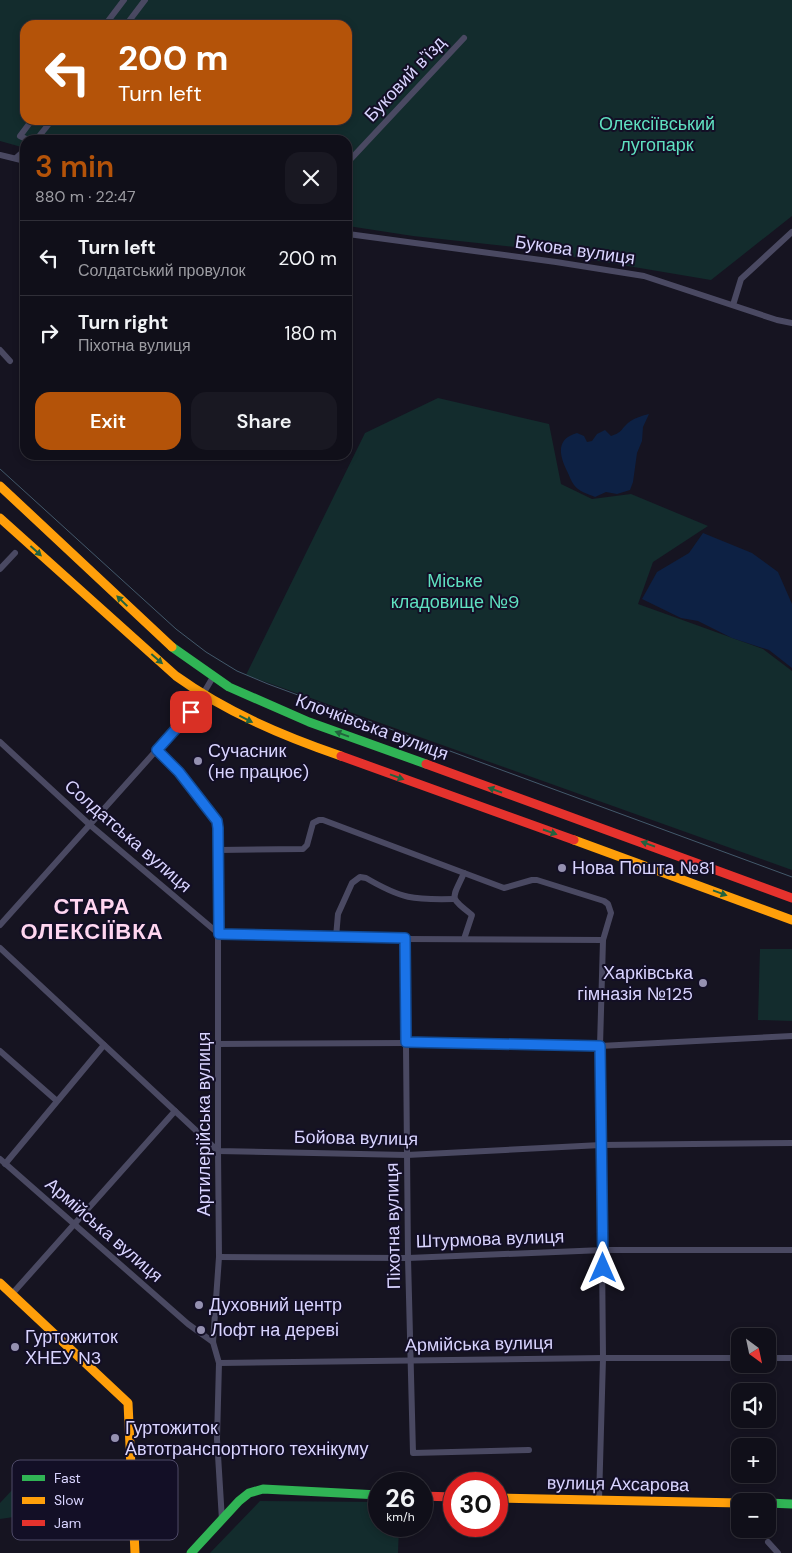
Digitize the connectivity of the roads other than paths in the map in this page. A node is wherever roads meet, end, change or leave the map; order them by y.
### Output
1 (124, 0) edge
2 (145, 0) edge
3 (109, 20) edge
4 (130, 20) edge
5 (464, 38) dead end
6 (48, 125) edge
7 (40, 135) edge
8 (20, 154) edge
9 (0, 155) edge
10 (16, 158) junction
11 (352, 158) edge
12 (20, 159) edge
13 (792, 232) edge
14 (352, 235) edge
15 (734, 305) junction
16 (792, 323) edge
17 (0, 350) edge
18 (10, 361) dead end
19 (0, 486) edge
20 (0, 518) edge
21 (15, 553) dead end
22 (0, 569) edge
23 (213, 677) junction
24 (203, 695) junction
25 (0, 742) edge
26 (157, 750) junction
27 (90, 825) junction
28 (218, 850) junction
29 (464, 873) junction
30 (792, 898) edge
31 (454, 899) junction
32 (792, 920) edge
33 (0, 925) edge
34 (219, 934) junction
35 (336, 937) junction
36 (405, 938) junction
37 (464, 939) junction
38 (603, 940) junction
39 (0, 948) edge
40 (792, 1036) edge
41 (406, 1042) junction
42 (218, 1044) junction
43 (104, 1045) junction
44 (600, 1046) junction
45 (0, 1051) edge
46 (58, 1101) junction
47 (175, 1111) junction
48 (792, 1143) edge
49 (601, 1145) junction
50 (218, 1151) junction
51 (407, 1155) junction
52 (3, 1161) edge
53 (75, 1224) junction
54 (603, 1250) junction
55 (792, 1250) edge
56 (219, 1258) junction
57 (408, 1258) junction
58 (0, 1283) edge
59 (12, 1294) junction
60 (213, 1342) junction
61 (603, 1358) junction
62 (731, 1358) edge
63 (776, 1358) edge
64 (792, 1358) edge
65 (410, 1361) junction
66 (219, 1363) junction
67 (529, 1450) dead end
68 (131, 1460) edge
69 (368, 1494) edge
70 (508, 1498) edge
71 (599, 1500) junction
72 (731, 1503) edge
73 (776, 1503) edge
74 (792, 1504) edge
75 (222, 1520) junction
76 (134, 1540) edge
77 (768, 1542) dead end
78 (135, 1553) edge
79 (191, 1553) edge
80 (778, 1553) edge

1 - 3 street
2 - 4 street
5 - 11 street, Буковий в'їзд
6 - 7 street
8 - 10 street
9 - 10 street
10 - 12 street
13 - 15 street
14 - 15 street, Букова вулиця
15 - 16 street, Букова вулиця
17 - 18 street
23 -> 19 main road, Клочківська вулиця
20 -> 24 main road
21 - 22 street
23 - 24 street
30 -> 23 main road, Клочківська вулиця
24 - 26 street
24 -> 32 main road
25 - 27 street, Солдатська вулиця
26 - 27 street
26 - 28 street, Артилерійська вулиця
27 - 33 street
27 - 34 street, Солдатська вулиця
28 - 29 street
28 - 34 street, Артилерійська вулиця
29 - 31 street
29 - 38 street
31 - 35 street
31 - 37 street
34 - 35 street
34 - 42 street, Артилерійська вулиця
35 - 36 street
36 - 37 street
36 - 41 street, Піхотна вулиця
37 - 38 street
38 - 44 street
39 - 43 street
40 - 44 street
41 - 42 street
41 - 44 street
41 - 51 street, Піхотна вулиця
42 - 50 street, Артилерійська вулиця
43 - 46 street
43 - 47 street
44 - 49 street
45 - 46 street
46 - 52 street
47 - 50 street
47 - 53 street
48 - 49 street, Бойова вулиця
49 - 51 street, Бойова вулиця
49 - 54 street
50 - 51 street, Бойова вулиця
50 - 56 street, Артилерійська вулиця
51 - 57 street, Піхотна вулиця
52 - 53 street, Армійська вулиця
53 - 59 street
53 - 60 street, Армійська вулиця
54 - 55 street, Штурмова вулиця
54 - 57 street, Штурмова вулиця
54 - 61 street
56 - 57 street, Штурмова вулиця
56 - 60 street, Артилерійська вулиця
57 - 65 street, Піхотна вулиця
58 - 59 main road
59 - 68 main road
60 - 66 street, Артилерійська вулиця
61 - 62 street, Армійська вулиця
61 - 65 street, Армійська вулиця
61 - 71 street
63 - 64 street
65 - 66 street, Армійська вулиця
65 - 67 street, Піхотна вулиця
66 - 75 street, Артилерійська вулиця
69 - 75 main road
70 - 71 main road, вулиця Ахсарова
71 - 72 main road, вулиця Ахсарова
73 - 74 main road
75 - 79 main road
76 - 78 main road
77 - 80 street

